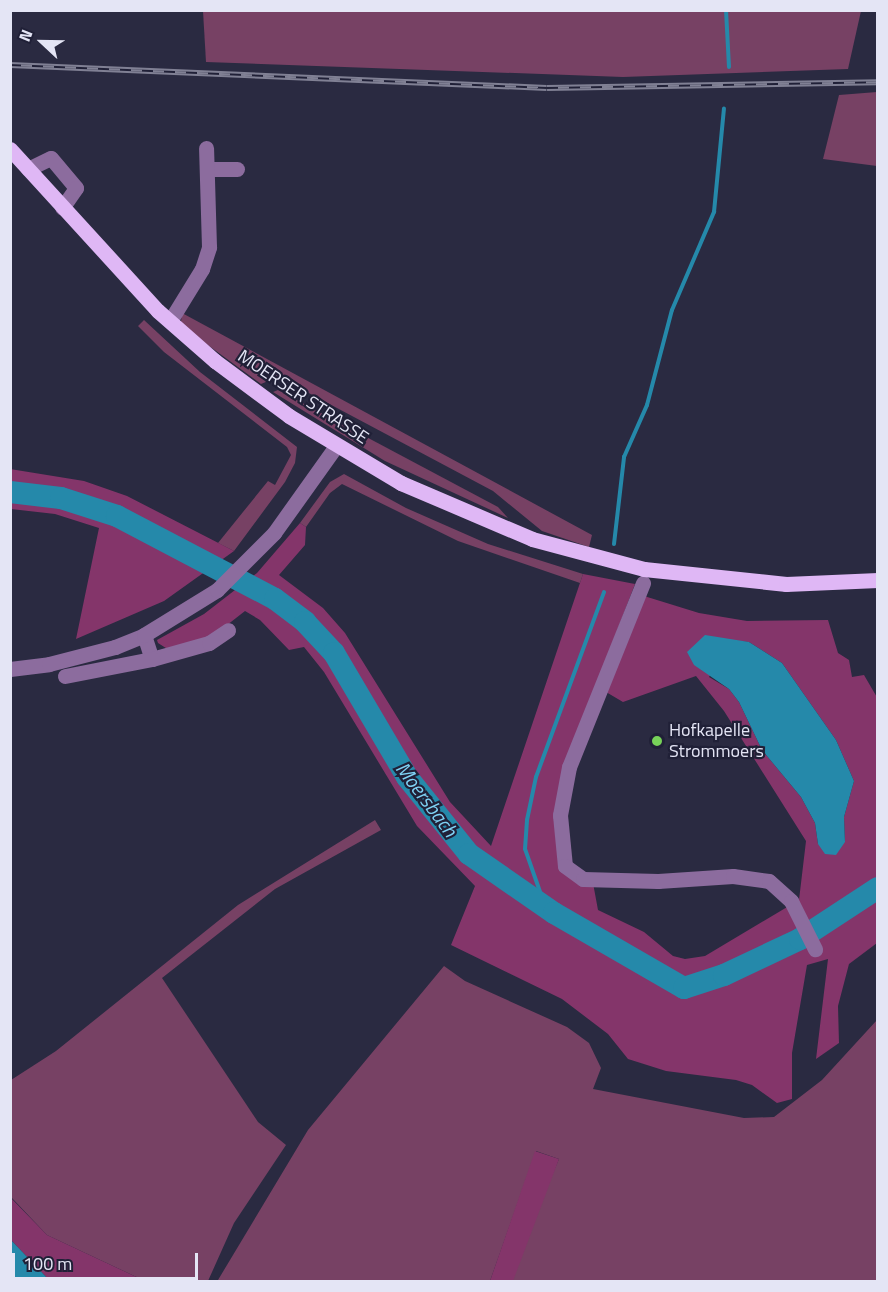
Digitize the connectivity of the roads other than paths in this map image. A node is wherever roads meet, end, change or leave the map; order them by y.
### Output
1 (206, 148) dead end
2 (10, 149) edge
3 (208, 169) junction
4 (237, 169) dead end
5 (28, 170) junction
6 (62, 207) junction
7 (170, 321) junction
8 (336, 446) junction
9 (643, 576) junction
10 (878, 580) edge
11 (228, 630) dead end
12 (144, 635) junction
13 (152, 659) junction
14 (10, 669) edge
15 (65, 676) dead end
16 (812, 942) dead end

1 - 3 street
2 - 5 main road, MOERSER STRASSE
3 - 4 street
3 - 7 street
5 - 6 main road, MOERSER STRASSE
5 - 6 street
6 - 7 main road, MOERSER STRASSE
7 - 8 main road, MOERSER STRASSE
8 - 9 main road, MOERSER STRASSE
8 - 12 street
9 - 10 main road, MOERSER STRASSE
9 - 16 street
11 - 13 street
12 - 13 street
12 - 14 street
13 - 15 street

